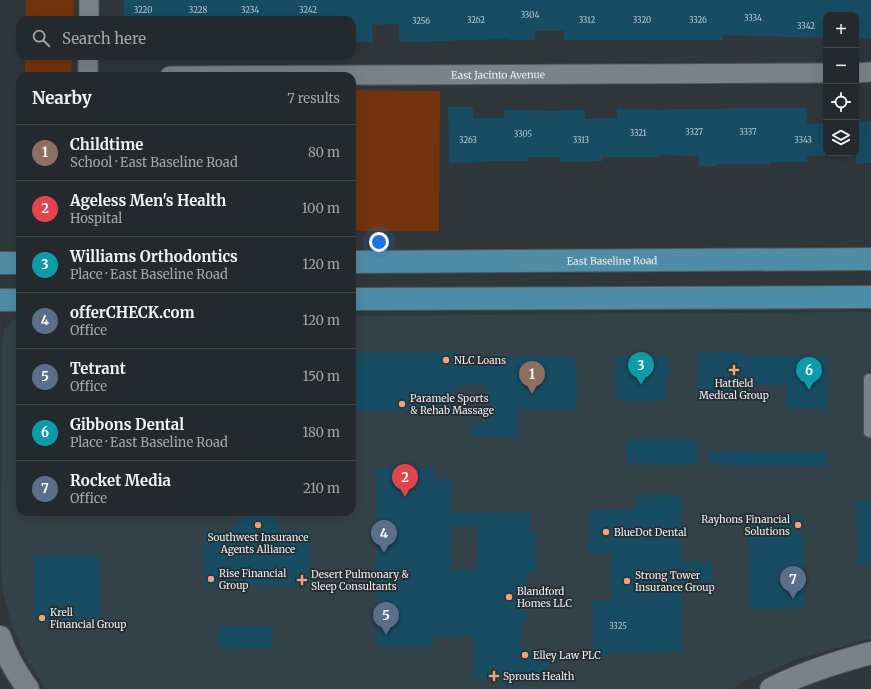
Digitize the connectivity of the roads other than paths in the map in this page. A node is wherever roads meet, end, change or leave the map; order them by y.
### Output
1 (89, 0) edge
2 (89, 16) edge
3 (88, 60) edge
4 (88, 72) edge
5 (859, 72) edge
6 (871, 72) edge
7 (823, 73) edge
8 (356, 75) edge
9 (871, 259) edge
10 (356, 262) edge
11 (0, 263) edge
12 (16, 263) edge
13 (871, 297) edge
14 (356, 299) edge
15 (0, 300) edge
16 (16, 300) edge
17 (871, 379) edge
18 (869, 432) dead end
19 (0, 637) edge
20 (871, 653) edge
21 (28, 689) edge
22 (771, 689) edge

1 - 2 street
3 - 4 street
5 - 6 street
7 - 8 street, East Jacinto Avenue
9 - 10 main road, East Baseline Road
11 - 12 main road
13 - 14 main road
15 - 16 main road
17 - 18 lane
19 - 21 street
20 - 22 street

